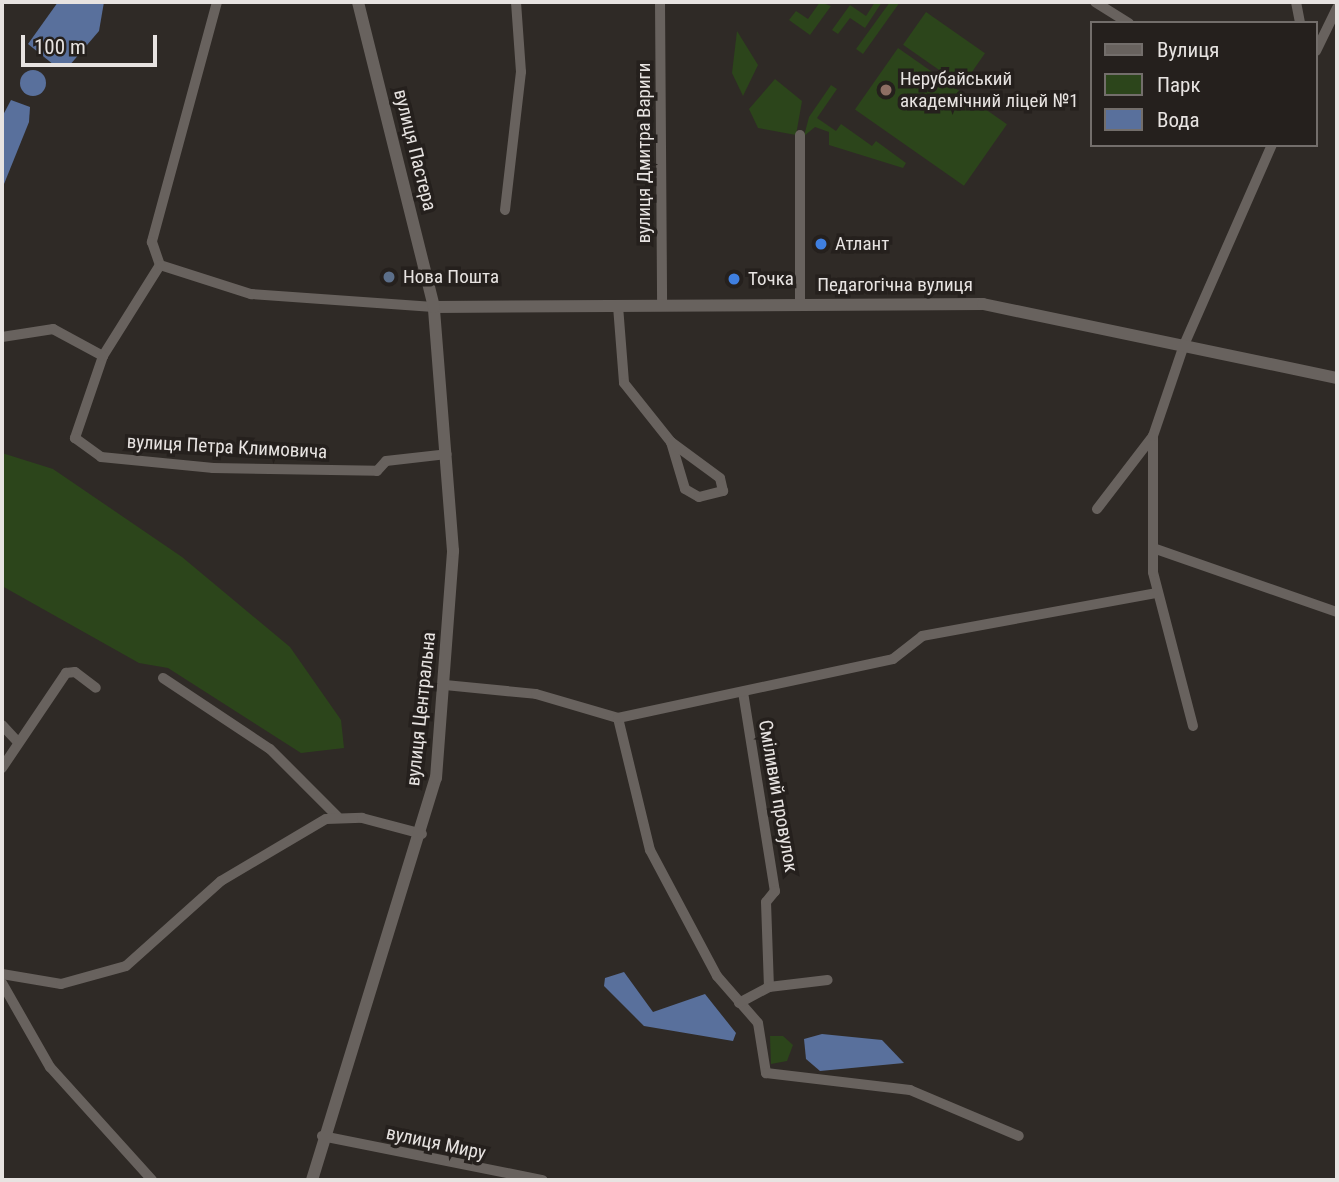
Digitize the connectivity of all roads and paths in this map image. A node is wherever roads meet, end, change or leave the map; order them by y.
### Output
1 (216, 2) edge
2 (358, 2) edge
3 (516, 2) edge
4 (660, 2) edge
5 (1095, 2) edge
6 (1296, 2) edge
7 (1337, 8) edge
8 (1126, 21) edge
9 (1300, 21) edge
10 (1318, 47) edge
11 (800, 135) dead end
12 (1271, 147) edge
13 (505, 210) dead end
14 (160, 265) junction
15 (800, 304) junction
16 (662, 305) junction
17 (618, 306) junction
18 (434, 307) junction
19 (2, 337) edge
20 (1184, 345) junction
21 (103, 356) junction
22 (1337, 379) edge
23 (1153, 436) junction
24 (671, 442) junction
25 (447, 454) junction
26 (1097, 509) dead end
27 (1153, 548) junction
28 (1157, 593) junction
29 (1337, 612) edge
30 (163, 678) dead end
31 (445, 685) junction
32 (96, 688) dead end
33 (743, 692) junction
34 (618, 718) junction
35 (2, 725) edge
36 (1193, 726) dead end
37 (17, 741) junction
38 (2, 768) edge
39 (337, 816) junction
40 (422, 834) junction
41 (2, 974) edge
42 (828, 980) dead end
43 (2, 983) edge
44 (769, 987) junction
45 (739, 1003) junction
46 (322, 1136) junction
47 (1019, 1136) dead end
48 (152, 1180) edge
49 (312, 1180) edge
50 (543, 1180) edge

1 - 14 street
2 - 18 street, вулиця Пастера
3 - 13 street
4 - 16 street, вулиця Дмитра Вариги
5 - 8 street
6 - 9 street
7 - 10 street
11 - 15 street
12 - 20 street
14 - 18 street
14 - 21 street, вулиця Петра Климовича
15 - 16 street, Педагогічна вулиця
15 - 20 street, Педагогічна вулиця
16 - 17 street, Педагогічна вулиця
17 - 18 street, Педагогічна вулиця
17 - 24 street
18 - 25 street, вулиця Центральна
19 - 21 street
20 - 22 street, Педагогічна вулиця
20 - 23 street
21 - 25 street, вулиця Петра Климовича
23 - 26 street
23 - 27 street
24 - 24 street
25 - 31 street, вулиця Центральна
27 - 28 street
27 - 29 street
28 - 33 street
28 - 36 street
30 - 39 street
31 - 34 street
31 - 40 street, вулиця Центральна
32 - 37 street
33 - 34 street
33 - 44 street, Сміливий провулок
34 - 45 street
35 - 37 street
37 - 38 street
39 - 40 street
39 - 41 street
40 - 46 street, вулиця Центральна
42 - 44 street
43 - 48 street
44 - 45 street
45 - 47 street
46 - 49 street, вулиця Центральна
46 - 50 street, вулиця Миру

